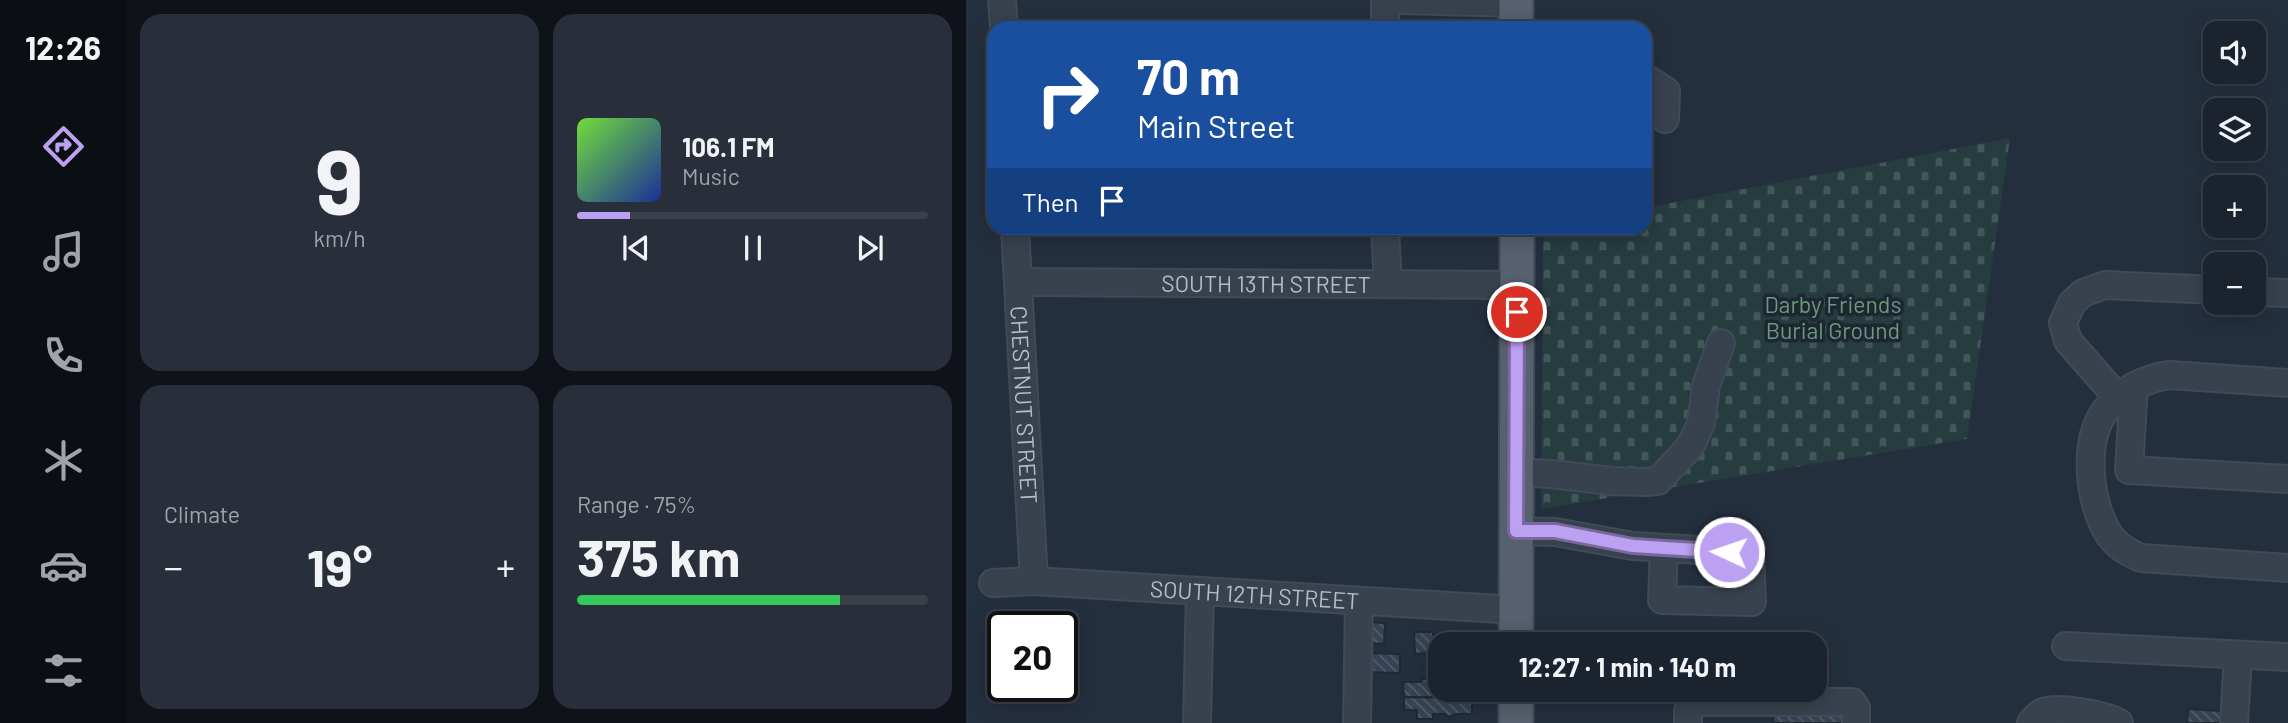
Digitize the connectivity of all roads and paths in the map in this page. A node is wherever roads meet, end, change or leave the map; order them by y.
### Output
1 (1002, 0) edge
2 (1385, 0) edge
3 (1401, 0) edge
4 (1516, 10) edge
5 (1004, 21) edge
6 (1385, 21) edge
7 (1652, 82) edge
8 (1665, 119) dead end
9 (1015, 235) edge
10 (1385, 235) edge
11 (1517, 235) edge
12 (1018, 282) junction
13 (1388, 284) junction
14 (1517, 285) junction
15 (2203, 289) edge
16 (2266, 292) edge
17 (2288, 293) edge
18 (1721, 343) dead end
19 (2288, 383) edge
20 (2126, 392) junction
21 (1516, 472) junction
22 (2288, 479) edge
23 (1516, 531) junction
24 (1664, 549) dead end
25 (2288, 568) edge
26 (1034, 581) junction
27 (993, 583) dead end
28 (1200, 592) junction
29 (1359, 601) junction
30 (1517, 610) junction
31 (1517, 632) edge
32 (2066, 646) dead end
33 (2238, 655) junction
34 (2288, 657) edge
35 (1516, 702) edge
36 (1744, 712) edge
37 (1197, 723) edge
38 (1357, 723) edge
39 (1516, 723) edge
40 (1688, 723) edge
41 (1856, 723) edge
42 (2031, 723) edge
43 (2119, 723) edge
44 (2234, 723) edge

1 - 5 street
2 - 6 street
3 - 4 street
7 - 8 street
9 - 12 street, CHESTNUT STREET
10 - 13 street
11 - 14 main road
12 - 13 street, SOUTH 13TH STREET
12 - 26 street, CHESTNUT STREET
13 - 14 street, SOUTH 13TH STREET
14 - 21 main road
15 - 20 street
16 - 17 street
18 - 21 street
19 - 20 street
20 - 22 street
20 - 25 street
21 - 23 main road
23 - 24 street
23 - 30 main road
26 - 27 street, SOUTH 12TH STREET
26 - 28 street, SOUTH 12TH STREET
28 - 29 street, SOUTH 12TH STREET
28 - 37 street
29 - 30 street, SOUTH 12TH STREET
29 - 38 street
30 - 31 main road
32 - 33 street
33 - 34 street
33 - 44 street
35 - 39 main road
36 - 40 street
36 - 41 street
42 - 43 street

